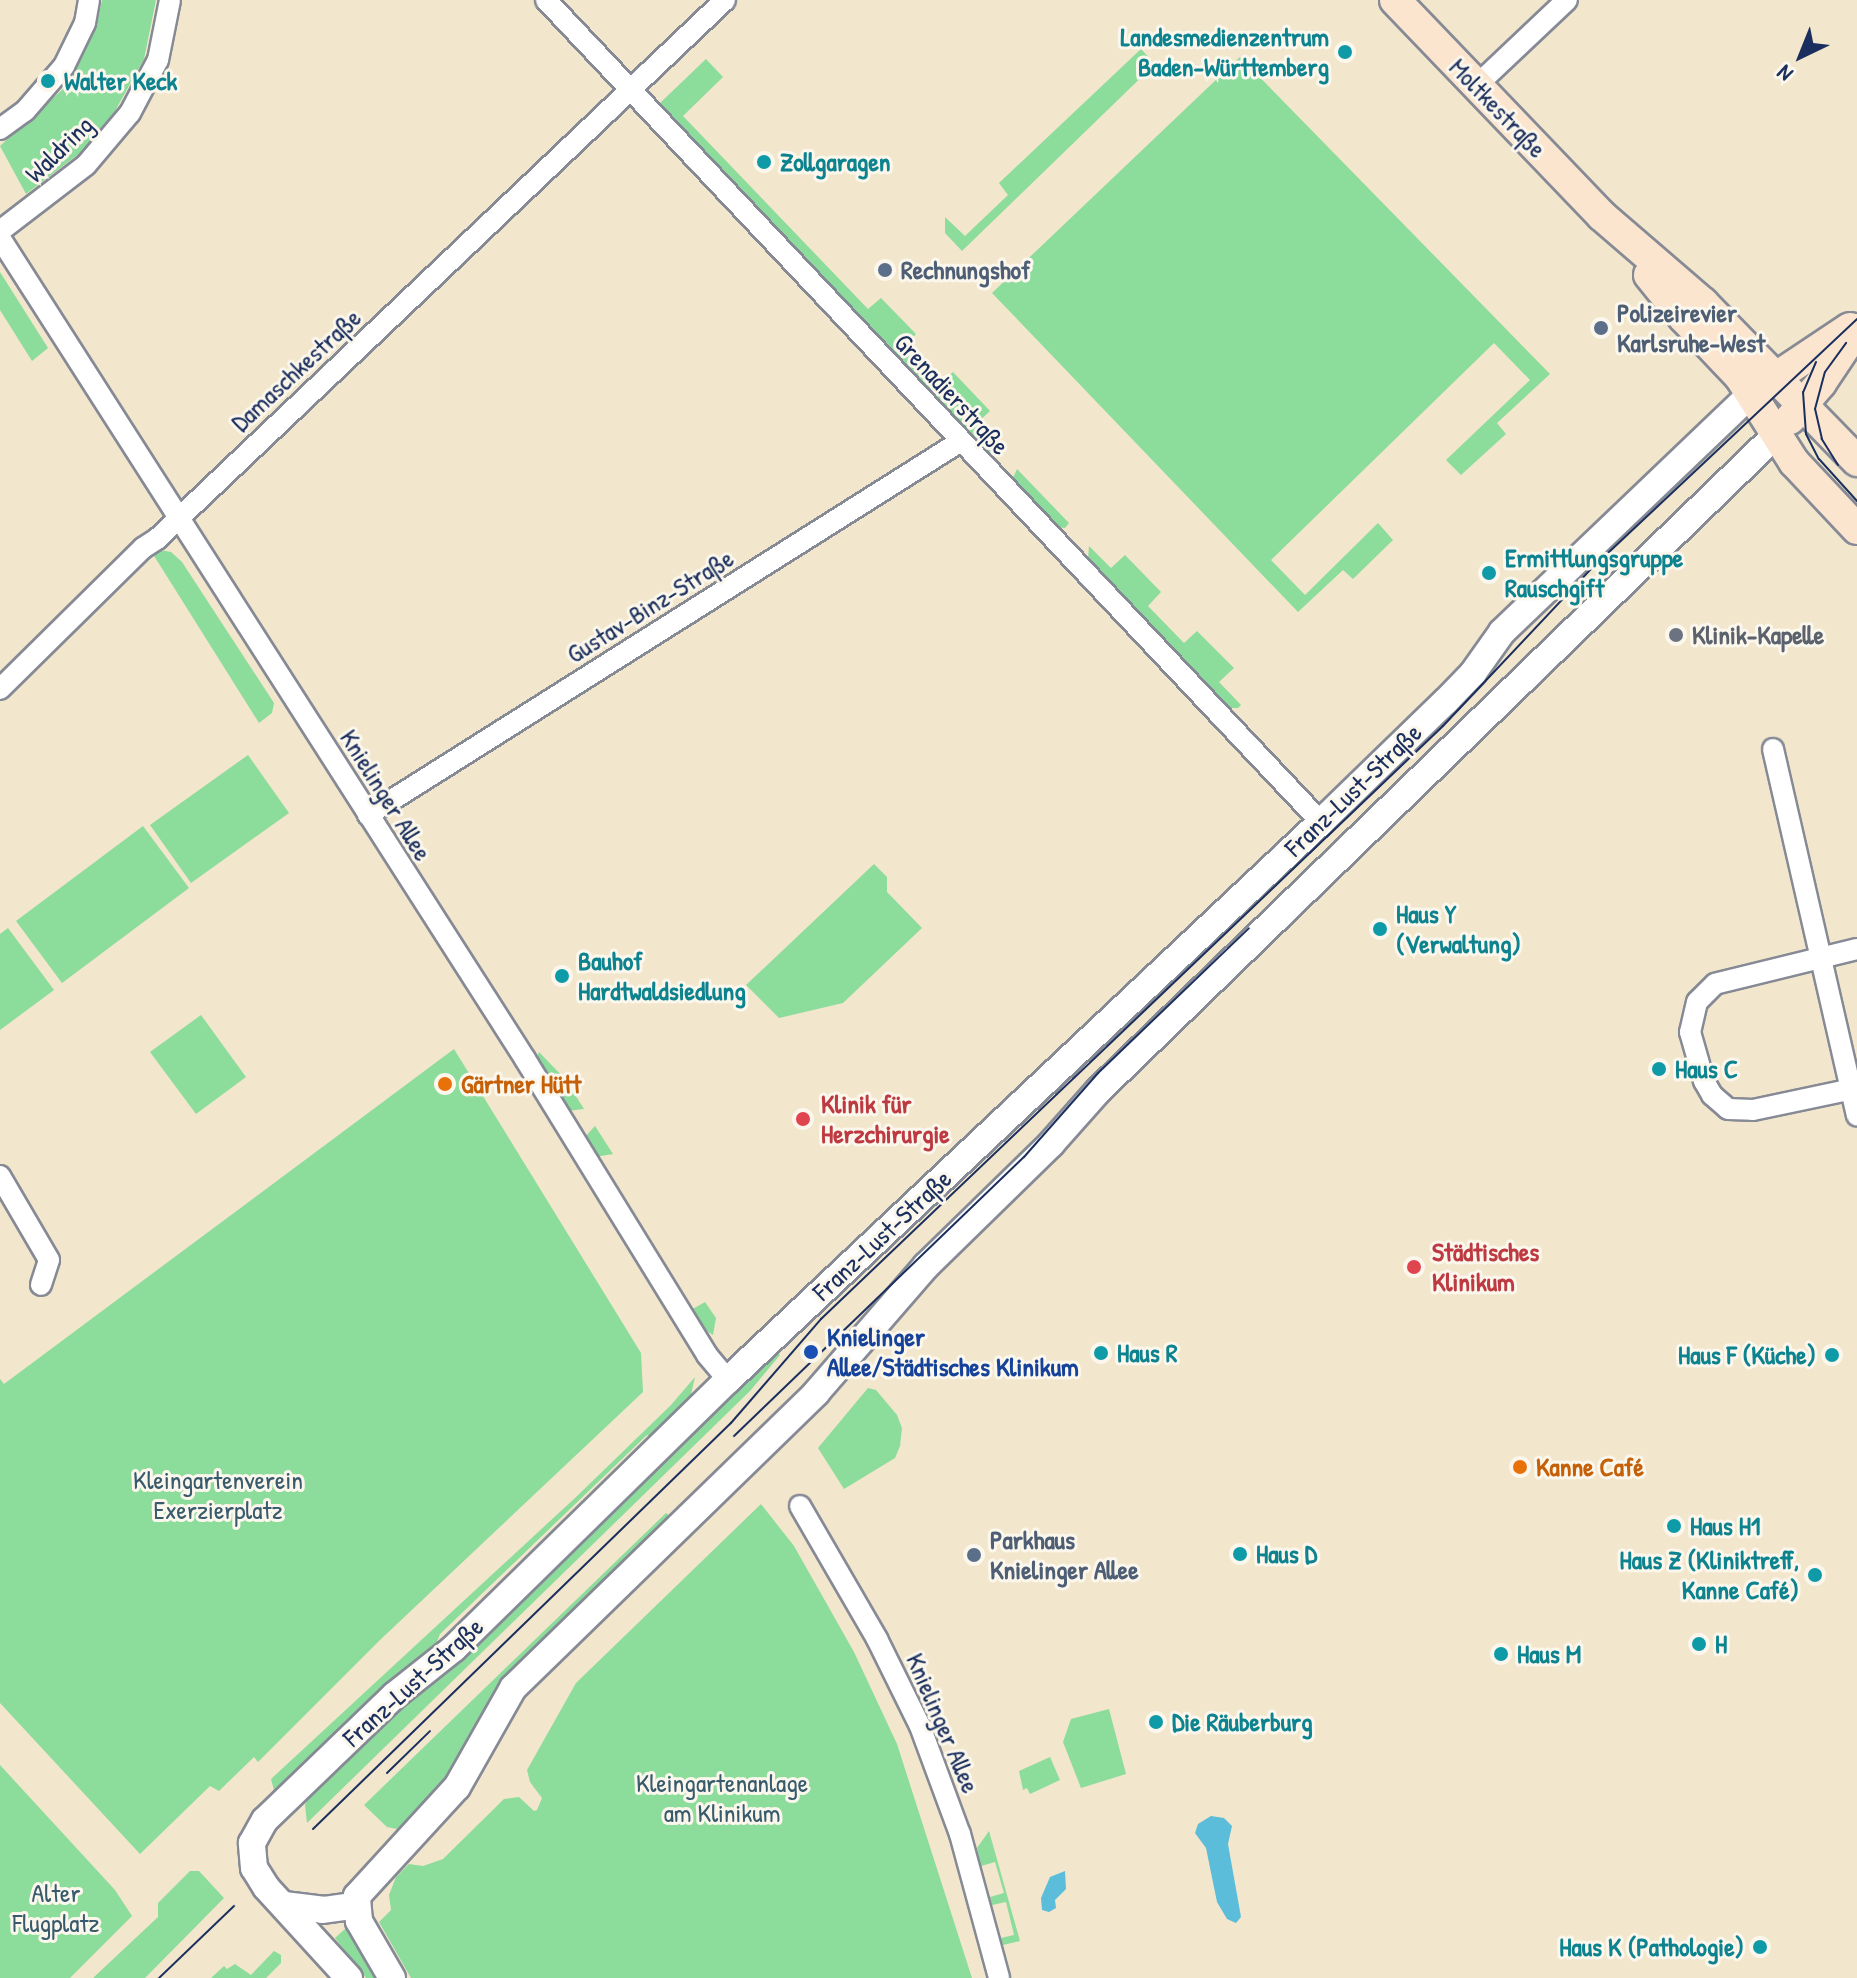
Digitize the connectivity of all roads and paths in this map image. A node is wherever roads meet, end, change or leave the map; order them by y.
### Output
1 (89, 0) edge
2 (170, 0) edge
3 (546, 0) edge
4 (725, 0) edge
5 (1395, 0) edge
6 (1567, 0) edge
7 (1476, 86) junction
8 (629, 91) junction
9 (0, 129) edge
10 (0, 231) edge
11 (0, 238) edge
12 (1857, 326) edge
13 (1764, 385) junction
14 (1802, 405) junction
15 (1778, 433) junction
16 (961, 441) junction
17 (1857, 461) edge
18 (179, 517) junction
19 (1857, 529) edge
20 (0, 689) edge
21 (1773, 749) dead end
22 (368, 815) junction
23 (1321, 822) junction
24 (1857, 949) edge
25 (1819, 958) junction
26 (1854, 1089) edge
27 (1857, 1115) edge
28 (0, 1176) edge
29 (41, 1285) dead end
30 (728, 1380) junction
31 (800, 1506) dead end
32 (284, 1905) junction
33 (357, 1905) junction
34 (349, 1978) edge
35 (392, 1978) edge
36 (999, 1978) edge

1 - 9 street, Waldring
2 - 10 street, Waldring
3 - 8 street, Grenadierstraße
4 - 8 street, Damaschkestraße
5 - 7 main road, Moltkestraße
6 - 7 street
7 - 13 main road, Moltkestraße
8 - 16 street, Grenadierstraße
8 - 18 street, Damaschkestraße
11 - 18 street, Knielinger Allee
12 - 13 main road
12 - 14 main road
13 - 14 main road, Moltkestraße
13 - 15 main road, Moltkestraße
13 - 23 street, Franz-Lust-Straße
14 - 15 main road
14 - 17 main road, Moltkestraße
15 - 19 main road, Moltkestraße
15 - 33 street, Franz-Lust-Straße
16 - 22 street, Gustav-Binz-Straße
16 - 23 street, Grenadierstraße
18 - 20 street, Damaschkestraße
18 - 22 street, Knielinger Allee
21 - 25 street
22 - 30 street, Knielinger Allee
23 - 30 street, Franz-Lust-Straße
24 - 25 street
25 - 26 street
25 - 26 street
26 - 27 street
28 - 29 street
30 - 32 street, Franz-Lust-Straße
31 - 36 street, Knielinger Allee
32 - 33 street
32 - 34 street, Franz-Lust-Straße
33 - 35 street

